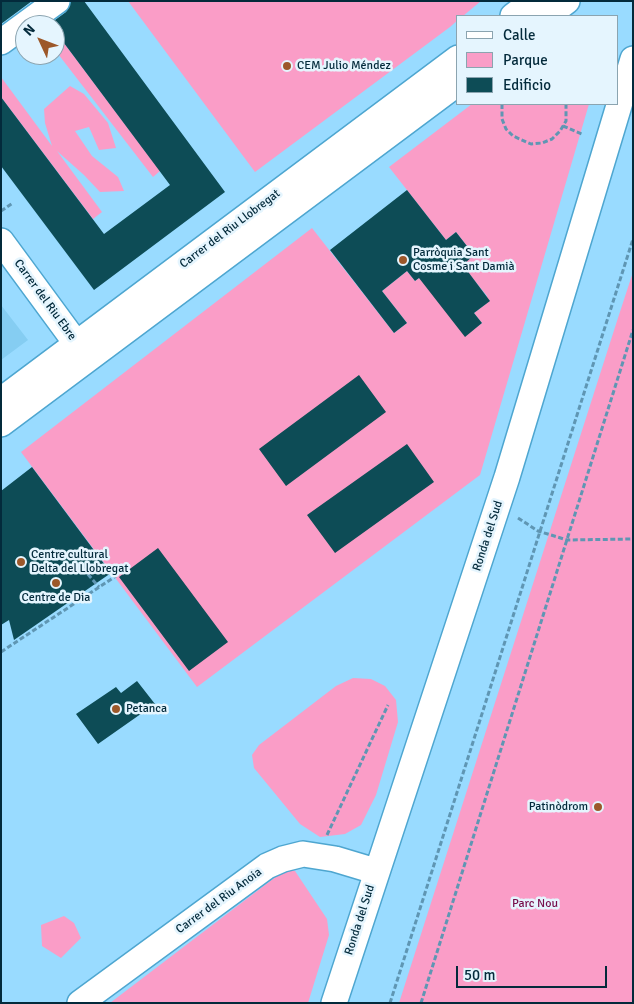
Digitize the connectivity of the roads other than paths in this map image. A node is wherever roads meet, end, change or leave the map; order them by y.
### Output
1 (57, 1) edge
2 (533, 1) edge
3 (567, 1) edge
4 (514, 15) edge
5 (548, 15) edge
6 (1, 42) edge
7 (632, 57) edge
8 (456, 60) edge
9 (456, 84) edge
10 (619, 101) edge
11 (618, 105) edge
12 (1, 241) edge
13 (82, 351) junction
14 (1, 400) edge
15 (1, 424) edge
16 (376, 871) junction
17 (80, 1003) edge
18 (334, 1003) edge

1 - 6 street
2 - 4 street
3 - 5 street
7 - 10 street, Ronda del Sud
8 - 13 street, Carrer del Riu Llobregat
9 - 13 street, Carrer del Riu Llobregat
11 - 16 street, Ronda del Sud
12 - 13 street, Carrer del Riu Ebre
13 - 14 street, Carrer del Riu Llobregat
13 - 15 street, Carrer del Riu Llobregat
16 - 17 street, Carrer del Riu Anoia
16 - 18 street, Ronda del Sud

